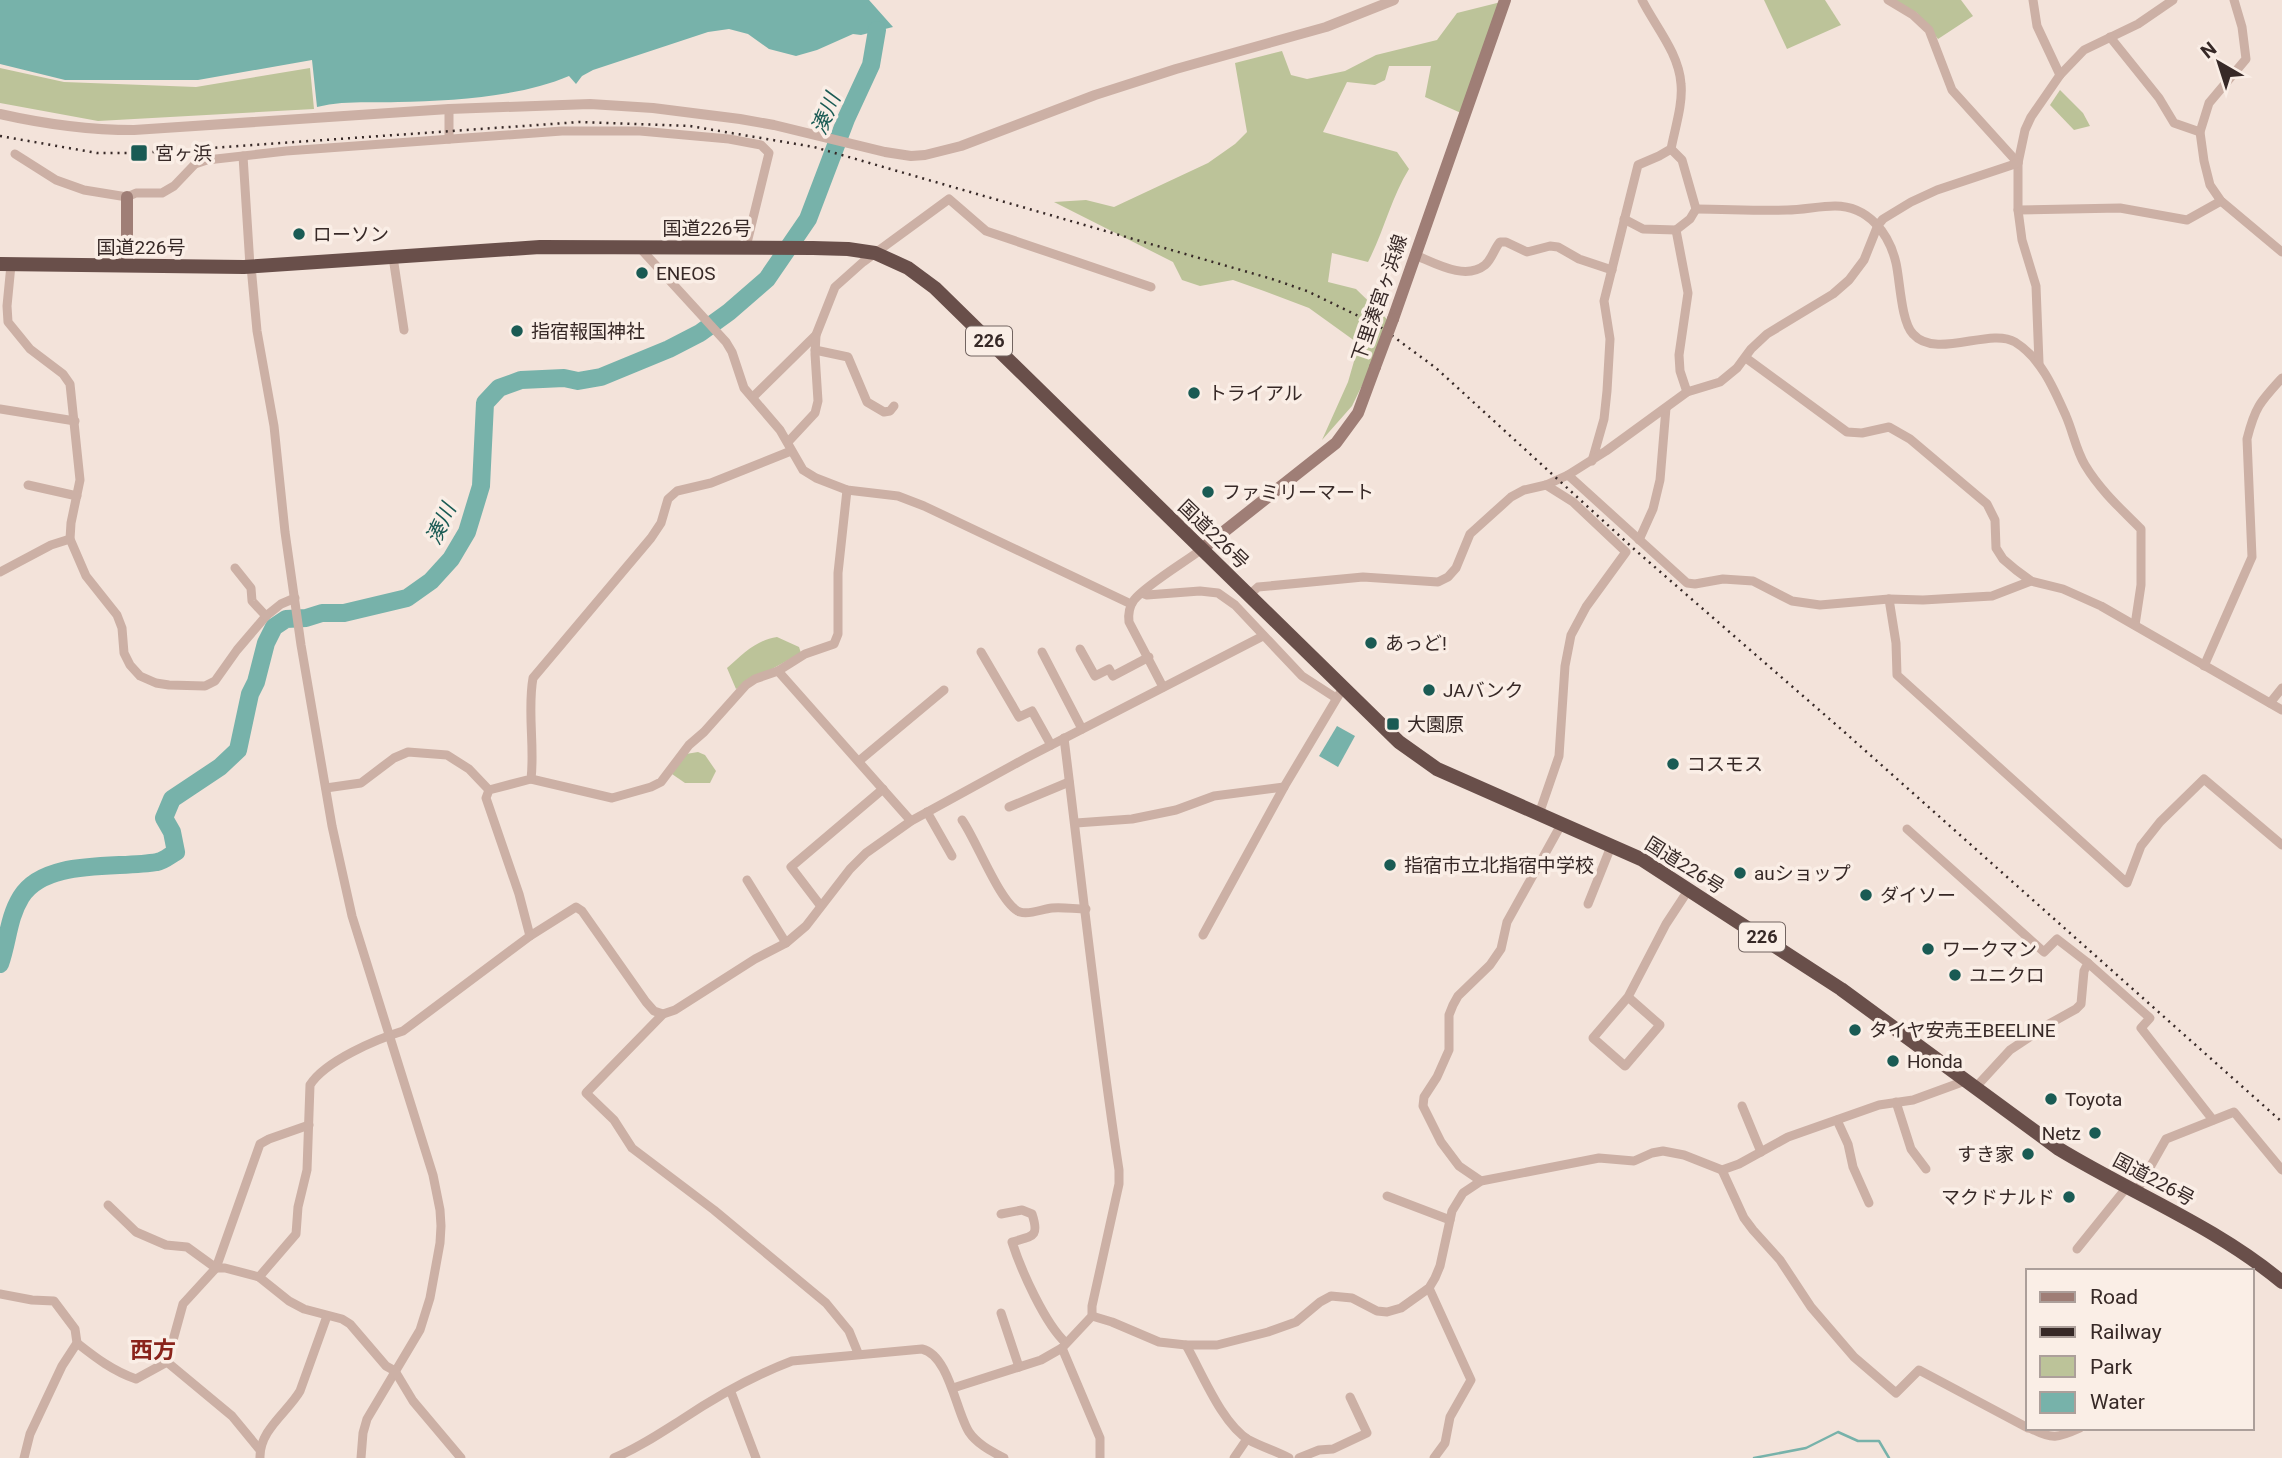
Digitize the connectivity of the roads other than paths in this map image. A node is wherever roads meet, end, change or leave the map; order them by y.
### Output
1 (1394, 0) edge
2 (1505, 0) edge
3 (1642, 0) edge
4 (1888, 0) edge
5 (2033, 0) edge
6 (2173, 0) edge
7 (2234, 0) edge
8 (2109, 37) junction
9 (2060, 75) junction
10 (449, 109) junction
11 (0, 114) edge
12 (2200, 132) junction
13 (449, 139) junction
14 (1671, 149) junction
15 (15, 154) dead end
16 (243, 156) junction
17 (2018, 163) junction
18 (127, 197) junction
19 (2221, 201) junction
20 (1696, 209) junction
21 (2018, 209) junction
22 (1624, 219) junction
23 (1878, 225) junction
24 (1675, 230) junction
25 (639, 247) junction
26 (746, 247) junction
27 (2282, 252) edge
28 (875, 253) junction
29 (1415, 255) junction
30 (393, 257) junction
31 (6, 265) edge
32 (127, 266) junction
33 (251, 266) junction
34 (1612, 270) junction
35 (1151, 287) dead end
36 (404, 330) dead end
37 (816, 335) junction
38 (815, 350) junction
39 (1745, 358) junction
40 (2039, 363) junction
41 (2282, 378) edge
42 (1687, 392) junction
43 (752, 397) junction
44 (894, 406) dead end
45 (1665, 408) junction
46 (0, 409) edge
47 (75, 421) junction
48 (790, 446) junction
49 (1591, 461) junction
50 (1568, 475) junction
51 (28, 485) dead end
52 (1546, 485) junction
53 (847, 490) junction
54 (77, 496) junction
55 (70, 539) junction
56 (1639, 540) junction
57 (1202, 549) junction
58 (235, 568) dead end
59 (0, 572) edge
60 (2031, 581) junction
61 (1142, 593) junction
62 (1248, 595) junction
63 (1889, 600) junction
64 (295, 602) junction
65 (1131, 604) junction
66 (266, 616) junction
67 (2135, 625) junction
68 (1264, 636) junction
69 (1080, 649) dead end
70 (981, 652) dead end
71 (1042, 652) dead end
72 (1149, 657) junction
73 (2204, 666) junction
74 (778, 671) junction
75 (1163, 687) junction
76 (2282, 688) edge
77 (944, 690) dead end
78 (1339, 693) junction
79 (2270, 703) junction
80 (2282, 710) edge
81 (1082, 729) junction
82 (1064, 738) junction
83 (1051, 745) junction
84 (859, 761) junction
85 (531, 779) junction
86 (1069, 782) junction
87 (1284, 787) junction
88 (326, 788) junction
89 (883, 789) junction
90 (489, 790) junction
91 (1009, 807) dead end
92 (928, 812) junction
93 (1539, 814) junction
94 (962, 820) dead end
95 (911, 821) junction
96 (1076, 823) junction
97 (1562, 823) junction
98 (1907, 829) dead end
99 (1612, 844) junction
100 (2282, 845) edge
101 (952, 856) dead end
102 (747, 880) dead end
103 (1689, 889) junction
104 (1588, 904) dead end
105 (820, 905) junction
106 (1086, 909) junction
107 (1203, 935) dead end
108 (530, 936) junction
109 (786, 943) junction
110 (2088, 963) junction
111 (1628, 997) junction
112 (663, 1014) junction
113 (388, 1035) junction
114 (1970, 1085) junction
115 (1896, 1102) junction
116 (1742, 1106) dead end
117 (1837, 1120) junction
118 (2213, 1121) junction
119 (309, 1125) junction
120 (1762, 1152) junction
121 (1926, 1169) dead end
122 (1722, 1170) junction
123 (2282, 1170) edge
124 (1481, 1181) junction
125 (2132, 1190) junction
126 (1387, 1196) dead end
127 (1869, 1203) dead end
128 (108, 1205) dead end
129 (1001, 1214) dead end
130 (1450, 1220) junction
131 (2077, 1248) dead end
132 (216, 1269) junction
133 (259, 1277) junction
134 (2282, 1282) edge
135 (1429, 1288) junction
136 (0, 1294) edge
137 (1001, 1313) dead end
138 (327, 1316) junction
139 (1092, 1316) junction
140 (77, 1343) junction
141 (1064, 1345) junction
142 (1186, 1345) junction
143 (858, 1353) junction
144 (167, 1362) junction
145 (1020, 1367) junction
146 (395, 1371) junction
147 (953, 1388) junction
148 (731, 1392) junction
149 (1350, 1397) dead end
150 (2026, 1426) edge
151 (2034, 1430) edge
152 (2076, 1430) edge
153 (1247, 1439) junction
154 (260, 1454) edge
155 (24, 1458) edge
156 (361, 1458) edge
157 (461, 1458) edge
158 (614, 1458) edge
159 (756, 1458) edge
160 (1004, 1458) edge
161 (1100, 1458) edge
162 (1234, 1458) edge
163 (1289, 1458) edge
164 (1299, 1458) edge
165 (1434, 1458) edge

1 - 10 street
2 - 29 main road, 下里湊宮ヶ浜線
3 - 14 street
4 - 17 street
5 - 9 street
6 - 8 street
7 - 12 street
8 - 9 street
8 - 12 street
9 - 17 street
10 - 11 street
10 - 13 street
12 - 19 street
13 - 16 street
13 - 26 street
14 - 20 street
14 - 22 street
15 - 18 street
16 - 18 street
16 - 33 street
17 - 21 street
17 - 23 street
18 - 32 main road
19 - 21 street
19 - 27 street
20 - 23 street
20 - 24 street
21 - 40 street
22 - 24 street
22 - 34 street
23 - 39 street
23 - 40 street
24 - 42 street
25 - 26 highway, 国道226号 / 226
25 - 30 highway, 国道226号 / 226
25 - 43 street
26 - 28 highway, 国道226号 / 226
28 - 35 street
28 - 37 street
28 - 57 highway, 国道226号 / 226
29 - 34 street
29 - 57 main road, 下里湊宮ヶ浜線, bridge
30 - 33 highway, 国道226号 / 226
30 - 36 street
31 - 32 highway, 国道226号 / 226
31 - 47 street
32 - 33 highway, 国道226号 / 226
33 - 64 street
34 - 49 street
37 - 38 street
37 - 43 street
38 - 44 street
38 - 48 street
39 - 42 street
39 - 60 street
40 - 67 street
41 - 73 street
42 - 45 street
43 - 48 street
45 - 49 street
45 - 56 street
46 - 47 street
47 - 54 street
48 - 53 street
48 - 85 street
49 - 50 street
50 - 52 street
50 - 56 street
51 - 54 street
52 - 62 street
52 - 93 street
53 - 65 street
53 - 74 street
54 - 55 street
55 - 59 street
55 - 66 street
56 - 63 street
57 - 61 street
57 - 62 highway, 国道226号 / 226
58 - 66 street
60 - 63 street
60 - 67 street
61 - 65 street
61 - 68 street
62 - 78 highway, 国道226号 / 226
63 - 100 street
64 - 66 street
64 - 88 street
65 - 72 street
67 - 73 street
68 - 75 street
68 - 78 street
69 - 72 street
70 - 83 street
71 - 81 street
72 - 75 street
73 - 79 street
74 - 84 street
74 - 85 street
75 - 81 street
76 - 79 street
77 - 84 street
78 - 87 street
78 - 93 highway, 国道226号 / 226
79 - 80 street
81 - 82 street
82 - 83 street
82 - 86 street
83 - 92 street
84 - 89 street
85 - 90 street
86 - 91 street
86 - 96 street
87 - 96 street
87 - 107 street
88 - 90 street
88 - 113 street
89 - 95 street
89 - 105 street
90 - 108 street
92 - 95 street
92 - 101 street
93 - 97 highway, 国道226号 / 226
94 - 106 street
95 - 105 street
96 - 106 street
97 - 99 highway, 国道226号 / 226
97 - 124 street
98 - 110 street
99 - 103 highway, 国道226号 / 226
99 - 104 street
102 - 109 street
103 - 111 street
103 - 114 highway, 国道226号 / 226
105 - 109 street
106 - 139 street
108 - 112 street
108 - 113 street
109 - 112 street
110 - 114 street
110 - 118 street
111 - 111 street
112 - 143 street
113 - 119 street
113 - 146 street
114 - 115 street
114 - 125 highway, 国道226号 / 226
115 - 117 street
115 - 121 street
116 - 120 street
117 - 120 street
117 - 127 street
118 - 123 street
118 - 125 street
119 - 132 street
119 - 133 street
120 - 122 street
122 - 124 street
122 - 150 street
124 - 130 street
125 - 131 street
125 - 134 highway, 国道226号 / 226
126 - 130 street
128 - 132 street
129 - 141 street
130 - 135 street
132 - 133 street
132 - 144 street
133 - 138 street
135 - 142 street
135 - 165 street
136 - 140 street
137 - 145 street
138 - 146 street
138 - 154 street
139 - 141 street
139 - 142 street
140 - 144 street
140 - 155 street
141 - 145 street
141 - 161 street
142 - 153 street
143 - 147 street
143 - 148 street
144 - 154 street
145 - 147 street
146 - 156 street
146 - 157 street
147 - 160 street
148 - 158 street
148 - 159 street
149 - 164 street
151 - 152 street
153 - 162 street
153 - 163 street

